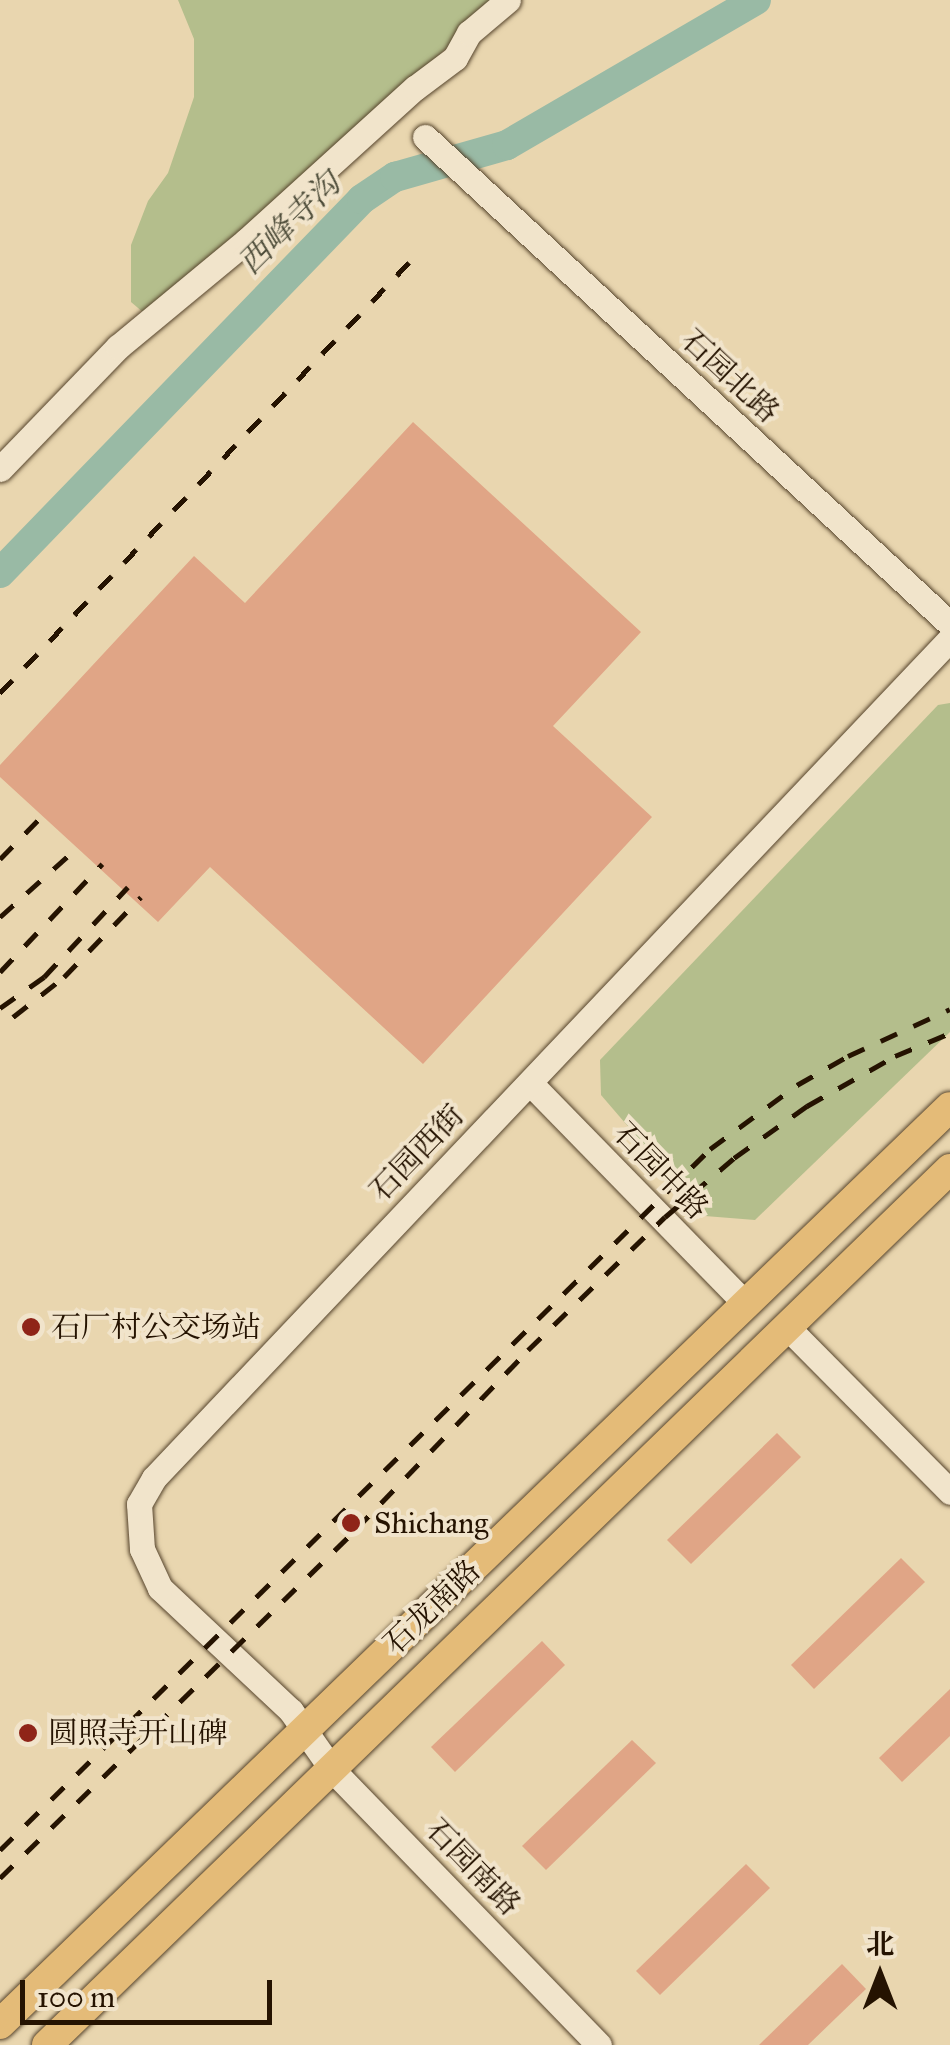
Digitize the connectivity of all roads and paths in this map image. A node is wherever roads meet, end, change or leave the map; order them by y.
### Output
1 (508, 0) edge
2 (424, 137) dead end
3 (0, 469) edge
4 (950, 624) edge
5 (950, 639) edge
6 (530, 1083) junction
7 (950, 1107) edge
8 (950, 1169) edge
9 (746, 1304) junction
10 (787, 1327) junction
11 (950, 1492) edge
12 (305, 1730) junction
13 (331, 1768) junction
14 (0, 2024) edge
15 (46, 2045) edge
16 (599, 2045) edge

1 - 3 street
2 - 4 street, 石园北路
5 - 6 street, 石园西街
6 - 9 street, 石园中路
6 - 12 street, 石园西街
7 - 9 main road, 石龙南路
8 - 10 main road, 石龙南路
9 - 12 main road, 石龙南路
10 - 11 street
10 - 13 main road, 石龙南路
12 - 13 street, 石园南路
12 - 14 main road, 石龙南路
13 - 15 main road, 石龙南路
13 - 16 street, 石园南路

